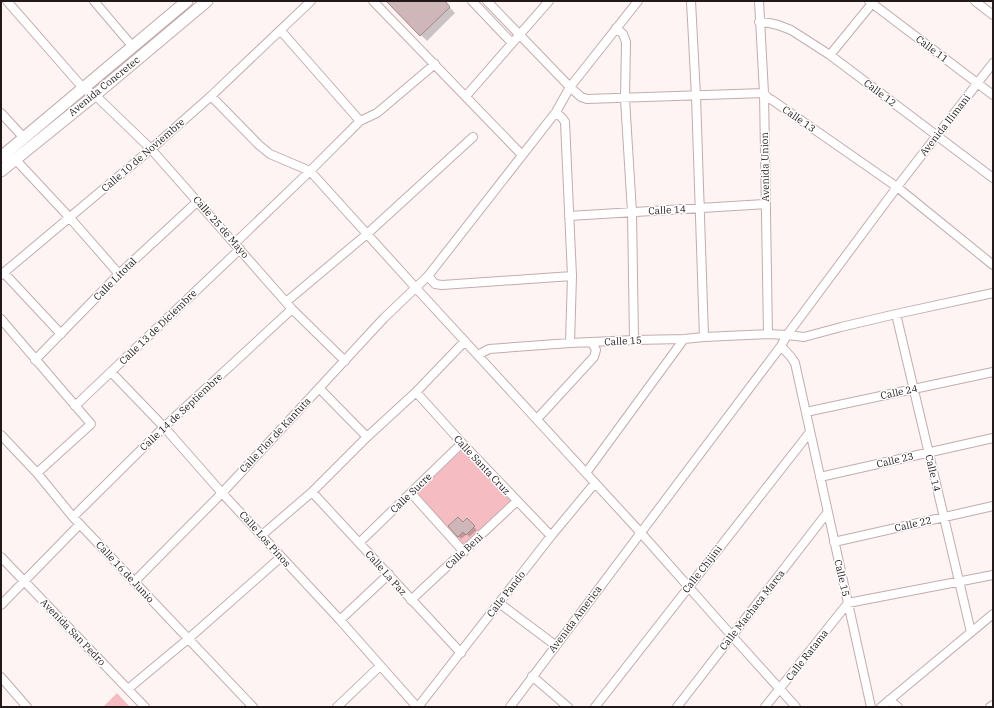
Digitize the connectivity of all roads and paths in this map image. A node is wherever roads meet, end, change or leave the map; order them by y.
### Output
1 (7, 1) edge
2 (94, 1) edge
3 (207, 1) edge
4 (312, 1) edge
5 (373, 1) edge
6 (472, 1) edge
7 (487, 1) edge
8 (549, 1) edge
9 (638, 1) edge
10 (691, 1) edge
11 (758, 1) edge
12 (975, 1) edge
13 (871, 2) edge
14 (180, 3) edge
15 (993, 15) edge
16 (759, 22) junction
17 (616, 28) junction
18 (281, 31) junction
19 (519, 34) junction
20 (512, 43) junction
21 (132, 47) junction
22 (830, 56) junction
23 (993, 63) edge
24 (435, 64) junction
25 (978, 83) junction
26 (570, 87) junction
27 (83, 88) junction
28 (764, 93) junction
29 (95, 95) junction
30 (993, 95) edge
31 (211, 96) junction
32 (466, 96) junction
33 (696, 96) junction
34 (625, 99) junction
35 (556, 112) junction
36 (1, 113) edge
37 (360, 121) junction
38 (473, 136) dead end
39 (936, 136) junction
40 (24, 138) junction
41 (151, 149) junction
42 (522, 156) junction
43 (1, 157) edge
44 (15, 159) junction
45 (1, 171) edge
46 (310, 171) junction
47 (993, 178) edge
48 (897, 187) junction
49 (198, 201) junction
50 (766, 204) junction
51 (700, 208) junction
52 (632, 212) junction
53 (569, 216) junction
54 (70, 218) junction
55 (367, 234) junction
56 (237, 246) junction
57 (993, 265) edge
58 (2, 274) edge
59 (119, 274) junction
60 (428, 276) junction
61 (572, 276) junction
62 (415, 287) junction
63 (993, 293) edge
64 (286, 302) junction
65 (292, 309) junction
66 (896, 314) junction
67 (1, 319) edge
68 (61, 334) junction
69 (768, 334) junction
70 (787, 335) junction
71 (704, 337) junction
72 (684, 339) junction
73 (634, 340) junction
74 (465, 341) junction
75 (570, 343) junction
76 (592, 343) junction
77 (781, 346) junction
78 (478, 355) junction
79 (35, 360) junction
80 (344, 361) junction
81 (112, 372) junction
82 (993, 372) edge
83 (319, 388) junction
84 (913, 388) junction
85 (416, 392) junction
86 (75, 406) junction
87 (806, 412) junction
88 (537, 419) junction
89 (164, 427) junction
90 (810, 432) junction
91 (1, 435) edge
92 (367, 437) junction
93 (993, 438) edge
94 (462, 443) junction
95 (928, 453) junction
96 (37, 473) junction
97 (586, 473) junction
98 (820, 477) junction
99 (595, 483) junction
100 (312, 492) junction
101 (222, 493) junction
102 (411, 493) junction
103 (517, 502) junction
104 (993, 506) edge
105 (827, 513) junction
106 (73, 517) junction
107 (944, 517) junction
108 (80, 524) junction
109 (642, 533) junction
110 (262, 535) junction
111 (551, 536) junction
112 (834, 542) junction
113 (359, 543) junction
114 (464, 552) junction
115 (1, 557) edge
116 (281, 557) junction
117 (389, 574) junction
118 (993, 575) edge
119 (959, 581) junction
120 (24, 582) junction
121 (134, 582) junction
122 (689, 586) junction
123 (411, 600) junction
124 (499, 603) junction
125 (848, 604) junction
126 (1, 605) edge
127 (993, 614) edge
128 (340, 620) junction
129 (971, 632) junction
130 (732, 636) junction
131 (188, 639) junction
132 (555, 645) junction
133 (461, 653) junction
134 (380, 666) junction
135 (532, 676) junction
136 (1, 678) edge
137 (128, 689) junction
138 (780, 689) junction
139 (889, 700) junction
140 (993, 704) edge
141 (415, 706) edge
142 (27, 707) edge
143 (146, 707) edge
144 (253, 707) edge
145 (337, 707) edge
146 (510, 707) edge
147 (568, 707) edge
148 (595, 707) edge
149 (677, 707) edge
150 (765, 707) edge
151 (796, 707) edge
152 (870, 707) edge
153 (881, 707) edge
154 (898, 707) edge
155 (990, 707) edge

1 - 27 street, Calle 25 de Mayo
2 - 21 street
3 - 29 street, Avenida Concretec
4 - 18 street, Calle 10 de Noviembre
5 - 24 street
6 - 20 street
7 - 19 street
8 - 19 street
9 - 17 street, Calle Flor de Kantuta
10 - 33 street
11 - 16 street, Avenida Union
12 - 15 street
13 - 22 street
13 - 25 street, Calle 11
14 - 21 street, Avenida Concretec
16 - 22 street, Calle 12
16 - 28 street, Avenida Union
17 - 26 street, Calle Flor de Kantuta
17 - 34 street
18 - 31 street, Calle 10 de Noviembre
18 - 37 street
19 - 20 street
19 - 26 street
20 - 32 street
21 - 27 street, Avenida Concretec
22 - 39 street, Calle 12
23 - 25 street, Avenida Ilimani
24 - 32 street
24 - 37 street, Calle 13 de Diciembre
25 - 30 street, Calle 11
25 - 39 street, Avenida Ilimani
26 - 34 street
26 - 35 street, Calle Flor de Kantuta
27 - 29 street, Calle 25 de Mayo
27 - 40 street, Avenida Concretec
28 - 33 street
28 - 48 street, Calle 13
28 - 50 street, Avenida Union
29 - 41 street, Calle 25 de Mayo
29 - 44 street, Avenida Concretec
31 - 41 street, Calle 10 de Noviembre
31 - 46 street
32 - 42 street
33 - 34 street
33 - 51 street
34 - 52 street
35 - 42 street, Calle Flor de Kantuta
35 - 53 street
36 - 40 street
37 - 46 street, Calle 13 de Diciembre
38 - 55 street
39 - 47 street, Calle 12
39 - 48 street, Avenida Ilimani
40 - 43 street, Avenida Concretec
41 - 49 street, Calle 25 de Mayo
41 - 54 street, Calle 10 de Noviembre
42 - 60 street, Calle Flor de Kantuta
44 - 45 street, Avenida Concretec
44 - 54 street
46 - 55 street
46 - 56 street, Calle 13 de Diciembre
48 - 57 street, Calle 13
48 - 70 street, Avenida Ilimani
49 - 56 street, Calle 25 de Mayo
49 - 59 street, Calle Litotal
50 - 51 street, Calle 14
50 - 69 street, Avenida Union
51 - 52 street, Calle 14
51 - 71 street
52 - 53 street, Calle 14
52 - 73 street
53 - 61 street
54 - 58 street, Calle 10 de Noviembre
54 - 59 street
55 - 62 street
55 - 64 street
56 - 64 street, Calle 25 de Mayo
56 - 81 street, Calle 13 de Diciembre
58 - 68 street
59 - 68 street, Calle Litotal
60 - 61 street
60 - 62 street, Calle Flor de Kantuta
61 - 75 street
62 - 74 street
62 - 80 street, Calle Flor de Kantuta
63 - 66 street
64 - 65 street, Calle 25 de Mayo
65 - 80 street, Calle 25 de Mayo
65 - 89 street, Calle 14 de Septiembre
66 - 70 street
66 - 84 street, Calle 14
67 - 79 street
68 - 79 street, Calle Litotal
69 - 70 street, Calle 15
69 - 71 street, Calle 15
70 - 77 street, Avenida Ilimani
71 - 72 street, Calle 15
72 - 73 street, Calle 15
72 - 97 street
73 - 76 street, Calle 15
74 - 78 street
74 - 85 street
75 - 76 street, Calle 15
75 - 78 street, Calle 15
76 - 88 street
77 - 87 street, Calle 15
77 - 109 street, Avenida America
78 - 88 street
79 - 86 street
80 - 83 street, Calle Flor de Kantuta
81 - 86 street, Calle 13 de Diciembre
81 - 89 street, Calle Los Pinos
82 - 84 street, Calle 24
83 - 92 street
83 - 101 street, Calle Flor de Kantuta
84 - 87 street, Calle 24
84 - 95 street, Calle 14
85 - 92 street
85 - 94 street, Calle Santa Cruz
86 - 96 street
87 - 90 street, Calle 15
88 - 97 street
89 - 101 street, Calle Los Pinos
89 - 106 street, Calle 14 de Septiembre
90 - 98 street, Calle 15
90 - 122 street, Calle Chijini
91 - 96 street, Calle 16 de Junio
92 - 100 street
93 - 95 street, Calle 23
94 - 102 street, Calle Sucre
94 - 103 street, Calle Santa Cruz
95 - 98 street, Calle 23
95 - 107 street, Calle 14
96 - 106 street, Calle 16 de Junio
97 - 99 street
98 - 105 street, Calle 15
99 - 109 street
99 - 111 street, Calle Pando
100 - 110 street
100 - 113 street, Calle La Paz
101 - 110 street, Calle Los Pinos
101 - 121 street, Calle Flor de Kantuta
102 - 113 street, Calle Sucre
102 - 114 street
103 - 111 street, Calle Santa Cruz
103 - 114 street, Calle Beni
104 - 107 street, Calle 22
105 - 112 street, Calle 15
105 - 130 street, Calle Machaca Marca
106 - 108 street, Calle 16 de Junio
107 - 112 street, Calle 22
107 - 119 street, Calle 14
108 - 120 street
108 - 121 street, Calle 16 de Junio
109 - 122 street
109 - 132 street, Avenida America
110 - 116 street, Calle Los Pinos
111 - 124 street, Calle Pando
112 - 125 street, Calle 15
113 - 117 street, Calle La Paz
114 - 123 street, Calle Beni
115 - 120 street, Avenida San Pedro
116 - 128 street, Calle Los Pinos
116 - 131 street
117 - 123 street, Calle La Paz
117 - 128 street
118 - 119 street
119 - 125 street
119 - 129 street, Calle 14
120 - 126 street
120 - 137 street, Avenida San Pedro
121 - 131 street, Calle 16 de Junio
122 - 130 street
122 - 148 street, Calle Chijini
123 - 133 street, Calle La Paz
124 - 132 street
124 - 133 street, Calle Pando
125 - 138 street, Calle Ratama
125 - 152 street, Calle 15
127 - 129 street
128 - 134 street, Calle Los Pinos
129 - 139 street
130 - 138 street
130 - 149 street, Calle Machaca Marca
131 - 137 street
131 - 144 street, Calle 16 de Junio
132 - 135 street, Avenida America
133 - 141 street, Calle Pando
134 - 141 street, Calle Los Pinos
134 - 145 street
135 - 146 street, Avenida America
135 - 147 street
136 - 142 street
137 - 143 street, Avenida San Pedro
138 - 150 street, Calle Ratama
138 - 151 street
139 - 153 street
139 - 154 street
140 - 155 street

